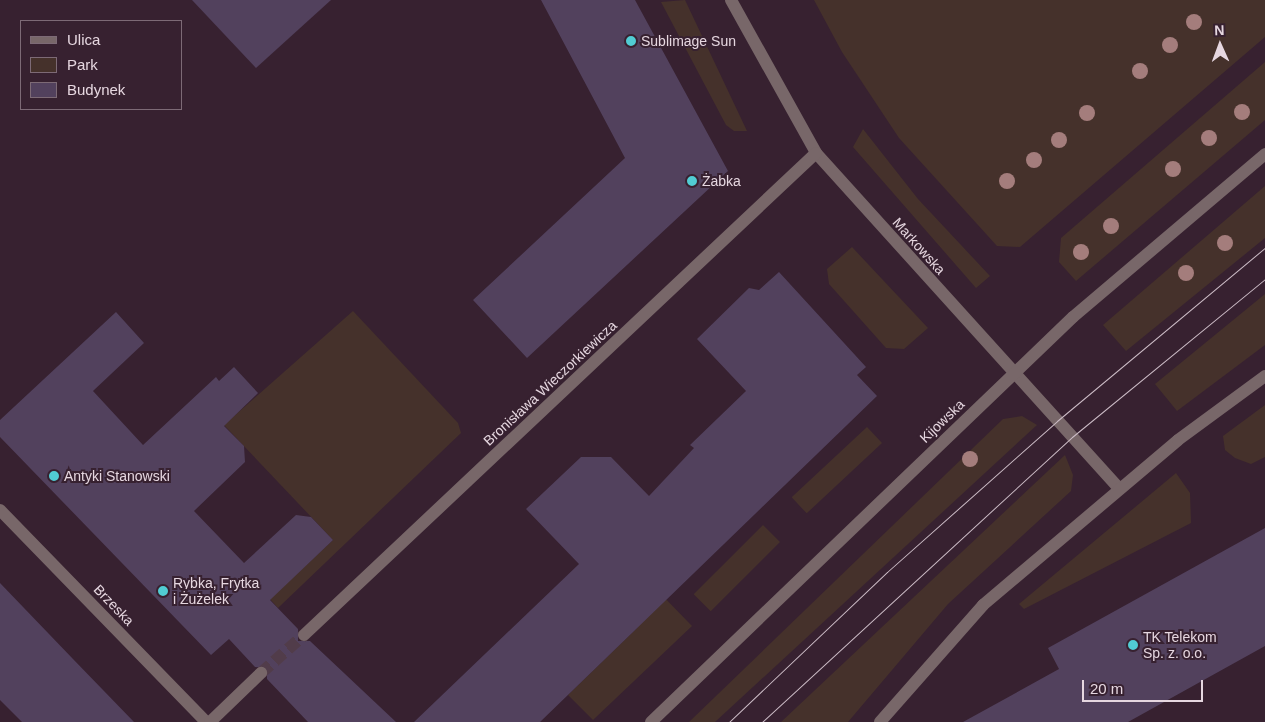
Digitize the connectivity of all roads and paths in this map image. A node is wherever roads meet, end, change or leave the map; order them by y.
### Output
1 (731, 0) edge
2 (816, 153) junction
3 (1265, 154) edge
4 (1013, 373) junction
5 (1265, 376) edge
6 (1118, 488) junction
7 (0, 510) edge
8 (304, 635) tunnel mouth
9 (261, 673) tunnel mouth
10 (206, 722) edge
11 (210, 722) edge
12 (651, 722) edge
13 (880, 722) edge

1 - 2 street, Markowska
2 - 4 street, Markowska
2 - 8 street, Bronisława Wieczorkiewicza
3 - 4 street, Kijowska
4 - 6 street, Markowska
4 - 12 street, Kijowska
5 - 6 street
6 - 13 street
7 - 10 street, Brzeska
9 - 11 street

